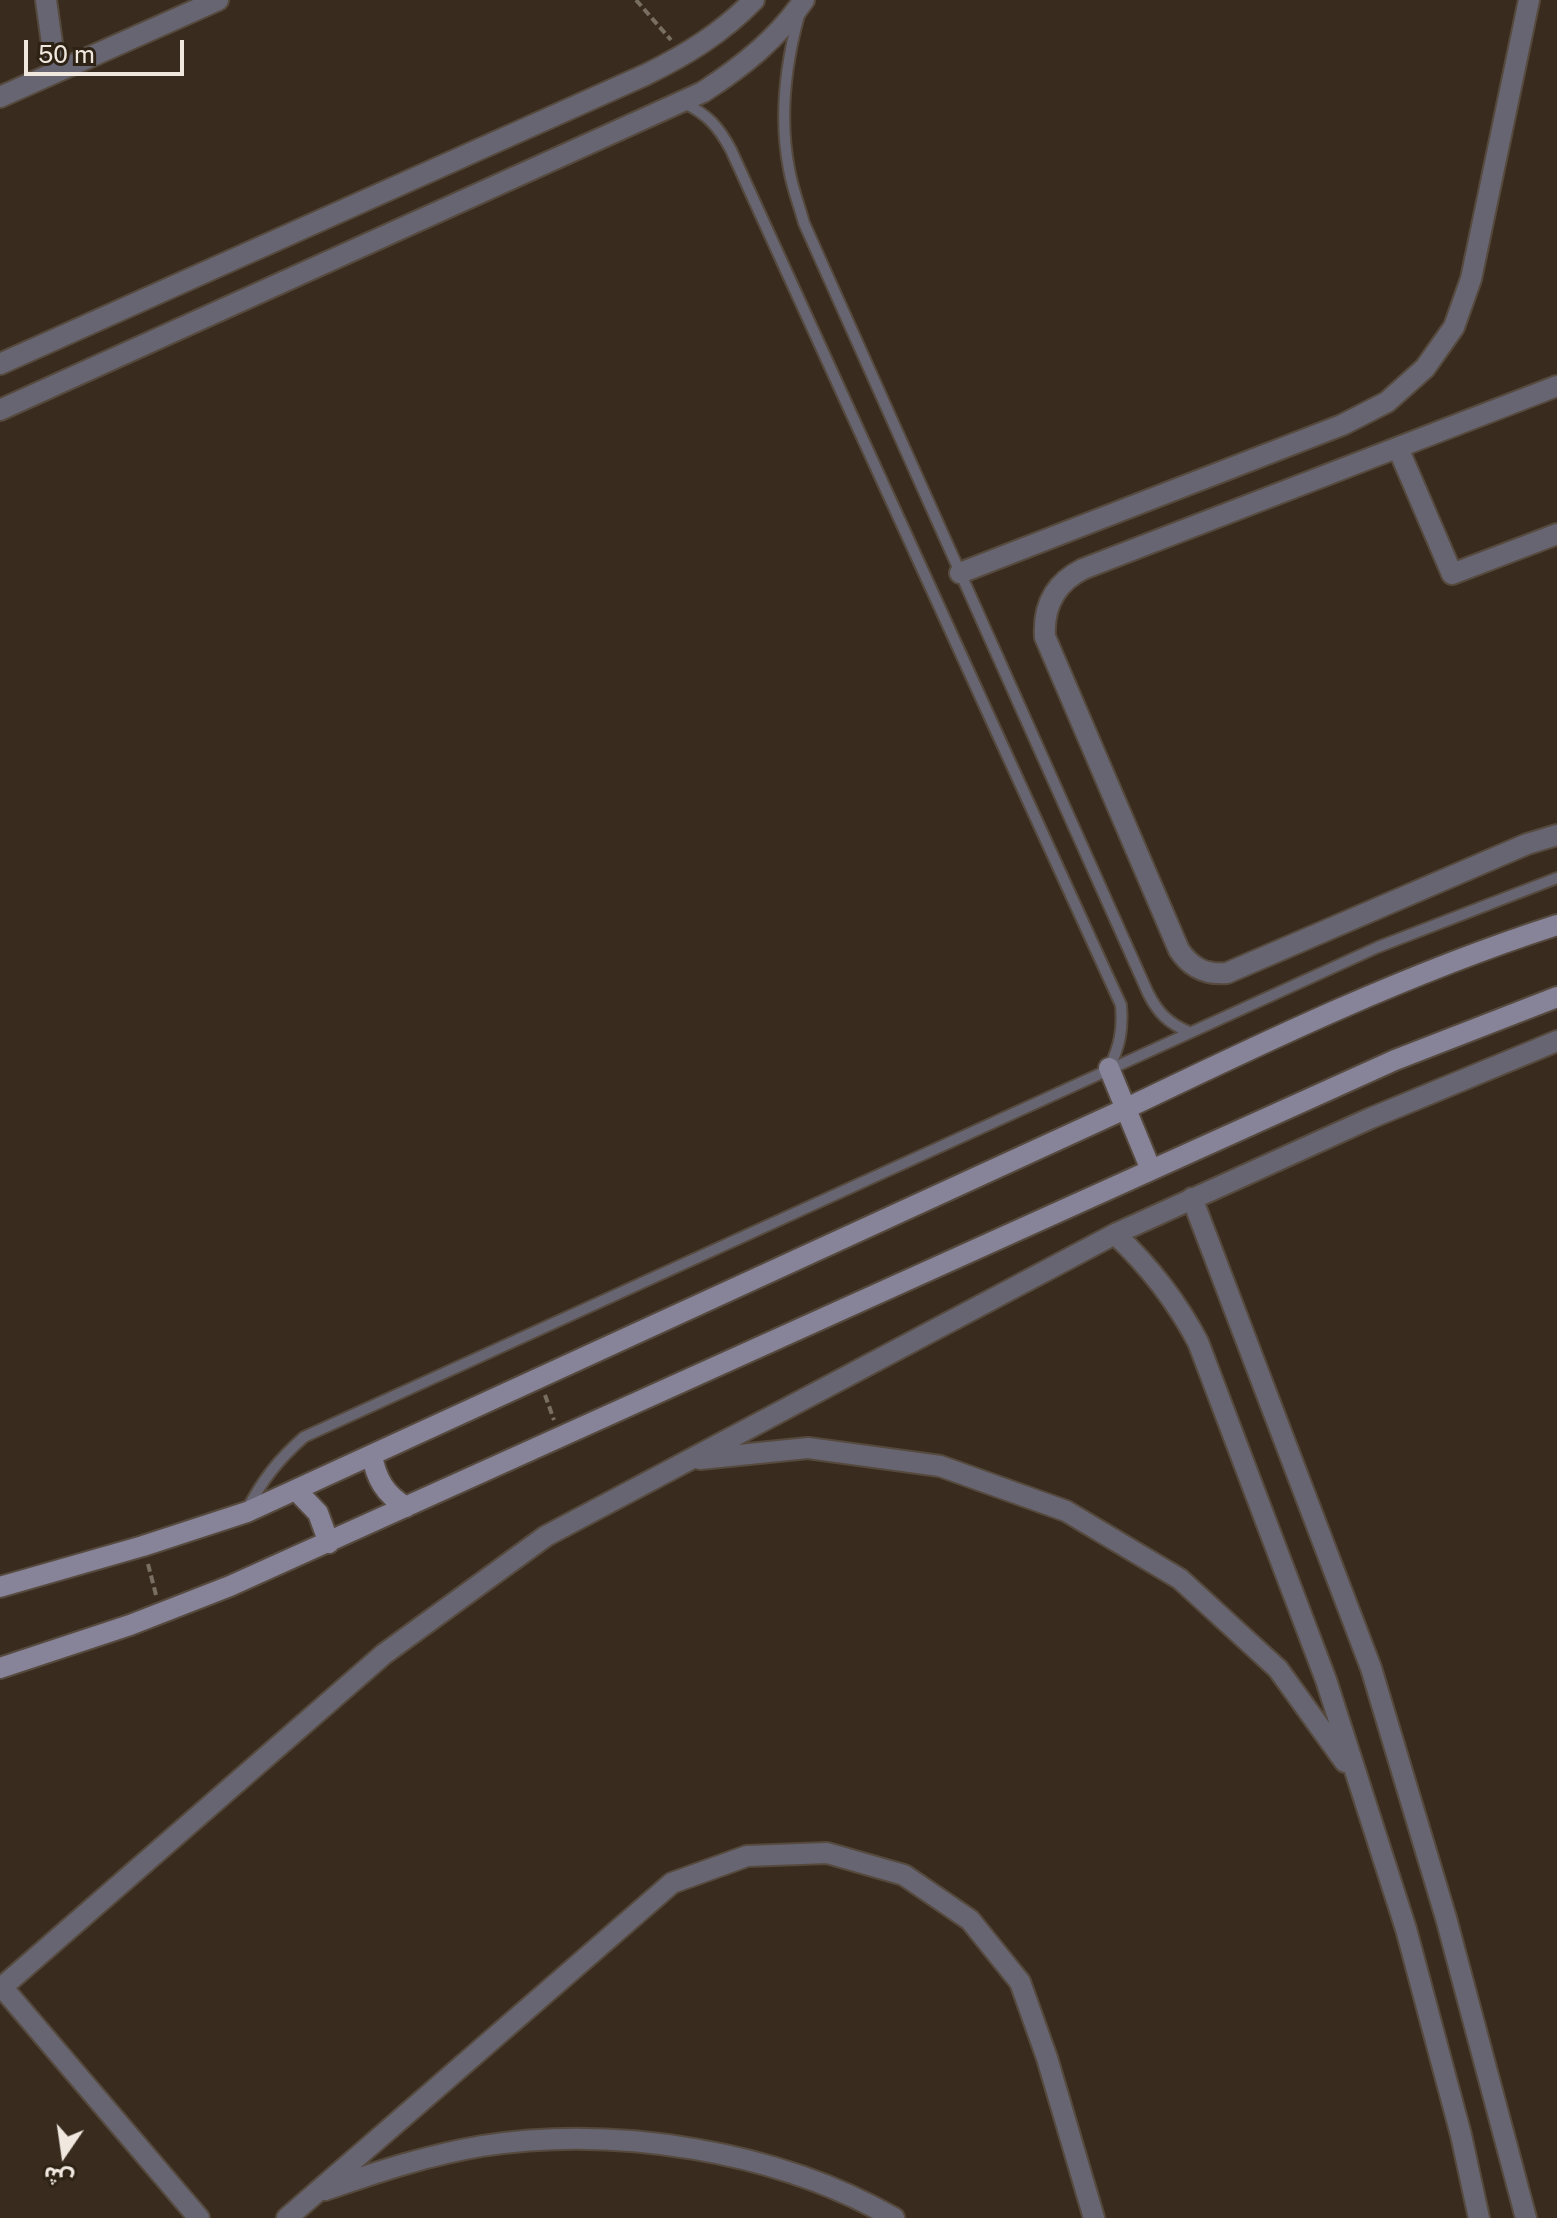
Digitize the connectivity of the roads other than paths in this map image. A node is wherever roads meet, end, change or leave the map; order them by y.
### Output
1 (46, 0) edge
2 (218, 0) edge
3 (754, 0) edge
4 (1529, 0) edge
5 (804, 1) edge
6 (56, 72) junction
7 (0, 97) edge
8 (682, 102) junction
9 (0, 364) edge
10 (1556, 390) edge
11 (0, 410) edge
12 (1398, 448) junction
13 (1557, 534) edge
14 (960, 573) junction
15 (1557, 835) edge
16 (1557, 878) edge
17 (1557, 925) edge
18 (1557, 997) edge
19 (1189, 1032) junction
20 (1557, 1041) edge
21 (1109, 1068) junction
22 (1125, 1109) junction
23 (1151, 1170) junction
24 (1192, 1198) junction
25 (1115, 1234) junction
26 (372, 1455) junction
27 (688, 1460) junction
28 (296, 1490) junction
29 (406, 1507) junction
30 (247, 1512) junction
31 (329, 1543) junction
32 (0, 1587) edge
33 (0, 1668) edge
34 (1356, 1778) junction
35 (1, 1988) edge
36 (313, 2195) junction
37 (199, 2218) edge
38 (287, 2218) edge
39 (894, 2218) edge
40 (1094, 2218) edge
41 (1479, 2218) edge
42 (1526, 2218) edge

1 - 6 street
2 - 6 street
3 - 9 street
4 - 14 street
5 - 8 street
5 - 14 lane
6 - 7 street
8 - 11 street
8 - 21 lane
10 - 12 street
12 - 13 street
12 - 15 street
14 - 19 lane
16 - 19 lane
17 - 22 street
18 - 23 street
19 - 21 lane
20 - 24 street
21 - 22 street
21 - 30 lane
22 - 23 street
22 - 26 street
23 - 29 street
24 - 25 street
24 - 42 street
25 - 27 street
25 - 34 street
26 - 28 street
26 - 29 street
27 - 34 street
27 - 35 street
28 - 30 street
28 - 31 street
29 - 31 street
30 - 32 street
31 - 33 street
34 - 41 street
35 - 37 street
36 - 38 street
36 - 39 street
36 - 40 street

